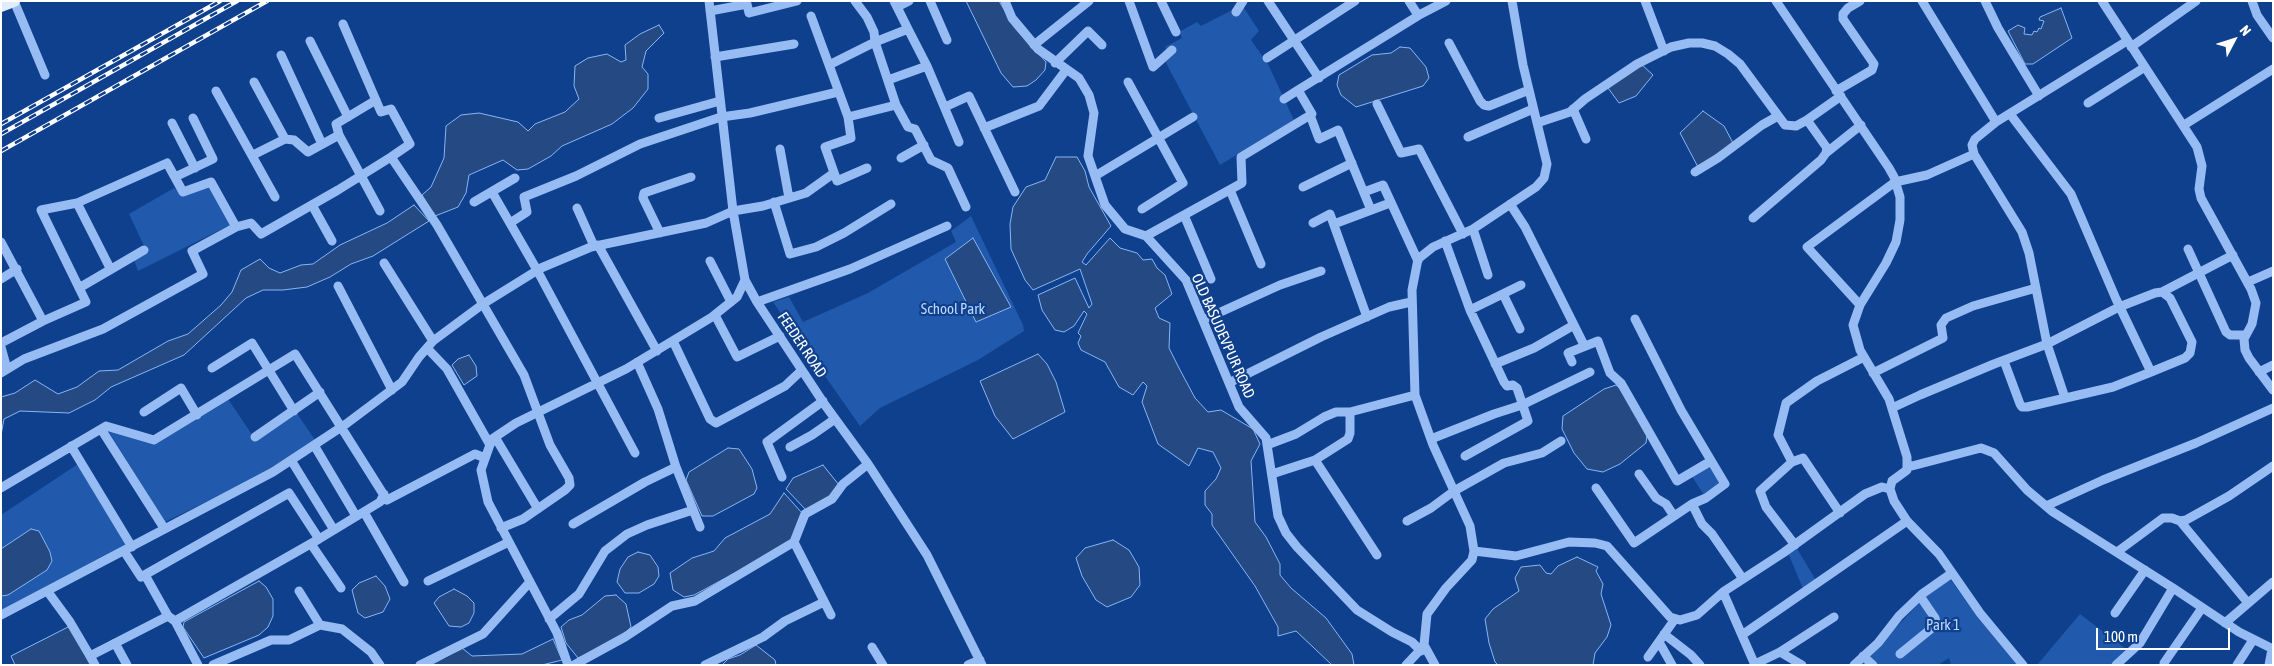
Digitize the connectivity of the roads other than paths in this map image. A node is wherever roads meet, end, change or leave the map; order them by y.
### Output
1 (14, 1) edge
2 (797, 1) edge
3 (855, 1) edge
4 (909, 1) edge
5 (930, 1) edge
6 (1005, 1) edge
7 (1089, 1) edge
8 (1128, 1) edge
9 (1161, 1) edge
10 (1243, 1) edge
11 (1268, 1) edge
12 (1409, 1) edge
13 (1446, 1) edge
14 (1512, 1) edge
15 (1645, 1) edge
16 (1776, 1) edge
17 (1860, 1) edge
18 (1922, 1) edge
19 (1985, 1) edge
20 (2102, 1) edge
21 (2196, 1) edge
22 (2252, 1) edge
23 (1353, 2) edge
24 (895, 4) edge
25 (1, 6) edge
26 (710, 6) edge
27 (1236, 12) dead end
28 (1418, 15) junction
29 (811, 16) dead end
30 (343, 24) dead end
31 (908, 29) junction
32 (1176, 32) dead end
33 (2273, 38) edge
34 (947, 40) dead end
35 (1295, 40) junction
36 (310, 41) dead end
37 (875, 42) junction
38 (1449, 43) dead end
39 (794, 44) dead end
40 (2129, 44) junction
41 (1102, 45) dead end
42 (1034, 46) junction
43 (1172, 50) dead end
44 (1664, 50) junction
45 (281, 55) dead end
46 (715, 57) junction
47 (1267, 58) dead end
48 (1055, 63) junction
49 (829, 65) junction
50 (927, 66) junction
51 (2145, 67) junction
52 (2273, 69) edge
53 (1066, 70) junction
54 (45, 75) dead end
55 (1319, 78) junction
56 (888, 80) junction
57 (254, 82) dead end
58 (1128, 82) dead end
59 (1298, 90) junction
60 (1529, 90) junction
61 (216, 91) dead end
62 (838, 92) junction
63 (1839, 93) junction
64 (2038, 96) junction
65 (1284, 99) dead end
66 (376, 100) junction
67 (720, 101) junction
68 (2088, 103) dead end
69 (1377, 104) dead end
70 (896, 105) junction
71 (945, 107) junction
72 (1533, 109) junction
73 (1573, 109) junction
74 (2010, 114) junction
75 (1310, 115) junction
76 (1778, 116) junction
77 (348, 117) junction
78 (721, 117) junction
79 (848, 117) junction
80 (1193, 117) dead end
81 (193, 118) dead end
82 (659, 118) dead end
83 (1807, 120) junction
84 (1996, 122) junction
85 (172, 123) dead end
86 (1537, 123) junction
87 (1861, 125) junction
88 (2184, 125) junction
89 (984, 128) junction
90 (339, 135) junction
91 (1158, 137) junction
92 (1468, 137) dead end
93 (1586, 138) dead end
94 (284, 139) junction
95 (958, 142) dead end
96 (322, 144) junction
97 (924, 145) junction
98 (780, 149) dead end
99 (1826, 153) junction
100 (1974, 154) junction
101 (253, 155) junction
102 (391, 157) junction
103 (901, 158) dead end
104 (1352, 164) junction
105 (195, 168) junction
106 (867, 168) dead end
107 (1695, 172) dead end
108 (834, 173) junction
109 (361, 176) junction
110 (1095, 176) junction
111 (175, 177) junction
112 (690, 177) dead end
113 (515, 178) dead end
114 (1895, 182) junction
115 (1303, 187) dead end
116 (1230, 190) junction
117 (492, 192) junction
118 (1015, 192) dead end
119 (1364, 192) junction
120 (275, 197) dead end
121 (789, 198) junction
122 (474, 202) dead end
123 (774, 202) junction
124 (78, 203) junction
125 (1390, 203) junction
126 (891, 204) dead end
127 (1510, 204) junction
128 (312, 205) junction
129 (966, 207) dead end
130 (577, 208) dead end
131 (1142, 209) dead end
132 (1371, 210) junction
133 (380, 211) dead end
134 (733, 211) junction
135 (1184, 215) junction
136 (1753, 218) dead end
137 (510, 223) junction
138 (1313, 223) dead end
139 (1334, 224) junction
140 (947, 226) dead end
141 (236, 227) junction
142 (1473, 229) junction
143 (660, 233) junction
144 (1463, 234) junction
145 (1146, 236) junction
146 (1, 242) edge
147 (332, 242) dead end
148 (1445, 242) junction
149 (596, 246) junction
150 (2188, 249) dead end
151 (144, 250) dead end
152 (2233, 255) junction
153 (710, 261) dead end
154 (1418, 261) junction
155 (384, 263) dead end
156 (1261, 264) dead end
157 (110, 268) junction
158 (17, 269) junction
159 (537, 270) junction
160 (1321, 271) dead end
161 (2273, 271) edge
162 (2198, 273) junction
163 (1488, 275) dead end
164 (1, 279) edge
165 (745, 280) junction
166 (1211, 280) dead end
167 (2248, 282) junction
168 (1521, 285) dead end
169 (338, 286) dead end
170 (79, 288) junction
171 (2036, 288) junction
172 (2162, 292) junction
173 (1503, 294) junction
174 (731, 302) junction
175 (756, 302) junction
176 (1411, 302) junction
177 (483, 304) junction
178 (1860, 305) junction
179 (2119, 307) junction
180 (1470, 310) junction
181 (715, 315) junction
182 (1367, 317) junction
183 (1635, 319) dead end
184 (1203, 320) junction
185 (43, 321) junction
186 (1574, 325) junction
187 (1520, 329) dead end
188 (2246, 335) junction
189 (780, 336) junction
190 (673, 341) junction
191 (2047, 344) junction
192 (1, 345) edge
193 (430, 345) junction
194 (1584, 345) junction
195 (656, 351) junction
196 (1864, 356) junction
197 (2004, 360) junction
198 (637, 362) junction
199 (1572, 362) dead end
200 (1495, 364) junction
201 (2273, 365) edge
202 (212, 368) dead end
203 (269, 370) junction
204 (802, 370) junction
205 (4, 371) edge
206 (1590, 372) dead end
207 (2150, 372) junction
208 (2259, 372) junction
209 (1873, 373) junction
210 (596, 383) junction
211 (1229, 383) junction
212 (392, 390) junction
213 (2273, 390) edge
214 (320, 392) junction
215 (1415, 395) junction
216 (2064, 398) junction
217 (823, 402) junction
218 (1522, 405) junction
219 (1892, 408) junction
220 (2273, 408) edge
221 (294, 411) junction
222 (144, 412) dead end
223 (539, 412) junction
224 (1350, 412) junction
225 (197, 415) junction
226 (836, 419) junction
227 (343, 426) junction
228 (101, 429) junction
229 (255, 437) dead end
230 (495, 437) junction
231 (1431, 439) junction
232 (1560, 441) dead end
233 (314, 445) junction
234 (1267, 445) junction
235 (71, 446) junction
236 (490, 446) junction
237 (790, 447) dead end
238 (635, 453) dead end
239 (1465, 456) dead end
240 (486, 458) junction
241 (291, 460) junction
242 (1315, 460) junction
243 (1711, 460) junction
244 (1792, 462) junction
245 (868, 464) junction
246 (2273, 466) edge
247 (676, 467) junction
248 (1908, 467) junction
249 (1272, 474) junction
250 (1639, 474) dead end
251 (782, 477) dead end
252 (1, 488) edge
253 (1596, 488) dead end
254 (1890, 488) junction
255 (1454, 491) junction
256 (384, 494) junction
257 (1692, 504) junction
258 (2046, 506) junction
259 (538, 509) junction
260 (693, 510) junction
261 (1840, 513) junction
262 (360, 514) junction
263 (1674, 516) junction
264 (1908, 521) junction
265 (2180, 521) junction
266 (1406, 522) dead end
267 (573, 524) dead end
268 (700, 527) dead end
269 (164, 528) junction
270 (501, 528) junction
271 (334, 530) junction
272 (315, 542) junction
273 (509, 542) junction
274 (794, 542) junction
275 (1795, 545) junction
276 (128, 549) junction
277 (1474, 551) junction
278 (2117, 552) junction
279 (1377, 556) dead end
280 (2145, 570) junction
281 (1952, 573) junction
282 (146, 575) junction
283 (1743, 579) junction
284 (428, 581) dead end
285 (404, 582) dead end
286 (2273, 582) edge
287 (529, 583) junction
288 (341, 588) dead end
289 (2173, 588) junction
290 (299, 591) dead end
291 (48, 592) junction
292 (1723, 592) junction
293 (1920, 596) junction
294 (824, 602) junction
295 (2248, 603) junction
296 (2202, 608) junction
297 (2115, 613) dead end
298 (1, 615) edge
299 (831, 615) dead end
300 (1834, 617) dead end
301 (171, 619) junction
302 (549, 619) junction
303 (1676, 619) junction
304 (2225, 623) junction
305 (320, 625) junction
306 (1664, 634) junction
307 (1742, 635) junction
308 (2253, 640) junction
309 (1659, 642) junction
310 (115, 643) junction
311 (872, 647) dead end
312 (1422, 648) junction
313 (2272, 649) edge
314 (1780, 652) junction
315 (1900, 654) dead end
316 (90, 656) junction
317 (1863, 656) junction
318 (1648, 657) dead end
319 (981, 662) edge
320 (2164, 663) dead end
321 (1755, 664) edge
322 (95, 665) edge
323 (127, 665) edge
324 (198, 665) edge
325 (213, 665) edge
326 (380, 665) edge
327 (420, 665) edge
328 (568, 665) edge
329 (574, 665) edge
330 (705, 665) edge
331 (883, 665) edge
332 (968, 665) edge
333 (1406, 665) edge
334 (1435, 665) edge
335 (1672, 665) edge
336 (1700, 665) edge
337 (1802, 665) edge
338 (1854, 665) edge
339 (1872, 665) edge
340 (2023, 665) edge
341 (2116, 665) edge
342 (2237, 665) edge
343 (2269, 665) edge

1 - 25 main road
1 - 54 street
2 - 26 street
3 - 37 street
4 - 24 street
5 - 34 street
6 - 42 street, OLD BASUDEVPUR ROAD
7 - 42 street
8 - 43 street
9 - 32 street
10 - 27 street
11 - 35 street
12 - 28 street
13 - 28 street
14 - 60 street
15 - 44 street
16 - 63 street
17 - 63 street
18 - 84 street
19 - 64 street
20 - 40 street
21 - 40 street
22 - 33 street
23 - 35 street
24 - 31 street
26 - 46 street, FEEDER ROAD
28 - 55 street
29 - 49 street
30 - 66 street
31 - 37 street
31 - 50 street
35 - 47 street
35 - 55 street
36 - 77 street
37 - 49 street
37 - 56 street
38 - 60 street
39 - 46 street
40 - 51 street
40 - 64 street
41 - 48 street
42 - 48 street, OLD BASUDEVPUR ROAD
44 - 73 street
44 - 76 street
45 - 96 street
46 - 67 street, FEEDER ROAD
48 - 53 street, OLD BASUDEVPUR ROAD
49 - 62 street
50 - 56 street
50 - 71 street
51 - 68 street
51 - 88 street
52 - 88 street
53 - 89 street
53 - 110 street, OLD BASUDEVPUR ROAD
55 - 59 street
56 - 70 street
57 - 94 street
58 - 91 street
59 - 65 street
59 - 75 street
60 - 72 street
61 - 101 street
62 - 78 street
62 - 79 street
63 - 83 street
63 - 87 street
64 - 74 street
66 - 77 street
66 - 102 street
67 - 78 street, FEEDER ROAD
67 - 82 street
69 - 144 street
70 - 79 street
70 - 97 street
71 - 89 street
71 - 95 street
72 - 86 street
72 - 92 street
73 - 86 street
73 - 93 street
74 - 84 street
74 - 179 street
75 - 104 street
75 - 116 street
76 - 83 street
76 - 107 street
77 - 90 street
78 - 134 street, FEEDER ROAD
78 - 137 street
79 - 108 street
80 - 91 street
81 - 105 street
83 - 99 street
84 - 100 street
85 - 105 street
86 - 127 street
87 - 99 street
87 - 114 street
88 - 152 street
89 - 118 street
90 - 96 street
90 - 109 street
91 - 110 street
91 - 131 street
94 - 96 street
94 - 101 street
97 - 103 street
97 - 129 street
98 - 121 street
99 - 136 street
100 - 114 street
100 - 171 street
101 - 120 street
102 - 109 street
102 - 177 street
104 - 115 street
104 - 119 street
105 - 111 street
106 - 108 street
108 - 121 street
109 - 128 street
109 - 133 street
110 - 145 street, OLD BASUDEVPUR ROAD
111 - 124 street
111 - 141 street
112 - 143 street
113 - 117 street
114 - 178 street
114 - 178 street
116 - 135 street
116 - 156 street
117 - 122 street
117 - 137 street
119 - 125 street
119 - 132 street
121 - 123 street
123 - 126 street
123 - 134 street
124 - 157 street
124 - 170 street
125 - 132 street
125 - 154 street
127 - 142 street
127 - 186 street
128 - 141 street
128 - 147 street
130 - 149 street
132 - 139 street
134 - 143 street
134 - 165 street, FEEDER ROAD
135 - 145 street
135 - 166 street
137 - 159 street
138 - 139 street
139 - 182 street
140 - 175 street
141 - 205 street
142 - 144 street
142 - 163 street
143 - 149 street
144 - 148 street
145 - 184 street, OLD BASUDEVPUR ROAD
146 - 158 street
148 - 154 street
148 - 180 street
149 - 159 street
149 - 195 street
150 - 162 street
151 - 157 street
152 - 162 street
152 - 167 street
153 - 174 street
154 - 176 street
155 - 193 street
157 - 170 street
158 - 164 street
158 - 185 street
159 - 177 street
159 - 210 street
160 - 184 street
161 - 167 street
162 - 172 street
162 - 188 street
165 - 174 street
165 - 175 street, FEEDER ROAD
167 - 188 street
168 - 173 street
169 - 212 street
170 - 185 street
171 - 191 street
171 - 209 street
172 - 179 street
172 - 207 street
173 - 180 street
173 - 187 street
174 - 181 street
175 - 189 street, FEEDER ROAD
176 - 182 street
176 - 215 street
177 - 193 street
177 - 223 street
178 - 196 street
179 - 191 street
179 - 207 street
180 - 200 street
181 - 189 street
181 - 190 street
182 - 211 street
183 - 243 street
184 - 211 street, OLD BASUDEVPUR ROAD
185 - 192 street
186 - 194 street
186 - 200 street
188 - 208 street
189 - 204 street, FEEDER ROAD
190 - 195 street
190 - 204 street
191 - 197 street
191 - 216 street
192 - 205 street
193 - 212 street
193 - 236 street
194 - 199 street
194 - 243 street
195 - 198 street
196 - 209 street
196 - 244 street
197 - 216 street
197 - 219 street
198 - 210 street
198 - 247 street
200 - 218 street
201 - 208 street
202 - 203 street
203 - 214 street
203 - 221 street
203 - 225 street
204 - 217 street, FEEDER ROAD
206 - 218 street
207 - 216 street
208 - 213 street
209 - 219 street
210 - 223 street
210 - 238 street
211 - 234 street, OLD BASUDEVPUR ROAD
212 - 227 street
214 - 221 street
214 - 227 street
215 - 224 street
215 - 231 street
217 - 226 street, FEEDER ROAD
217 - 251 street
218 - 231 street
218 - 239 street
219 - 248 street
220 - 258 street
221 - 229 street
222 - 225 street
223 - 230 street
223 - 259 street
224 - 234 street
224 - 242 street
225 - 228 street
226 - 237 street
226 - 245 street, FEEDER ROAD
227 - 233 street
227 - 256 street
228 - 235 street
228 - 269 street
230 - 236 street
230 - 259 street
231 - 255 street
232 - 255 street
233 - 241 street
233 - 262 street
234 - 249 street, OLD BASUDEVPUR ROAD
235 - 252 street
235 - 276 street
236 - 240 street
240 - 256 street
240 - 270 street
241 - 269 street
241 - 271 street
242 - 249 street
242 - 279 street
243 - 257 street
244 - 261 street
244 - 275 street
245 - 274 street
245 - 319 street, FEEDER ROAD
246 - 265 street
247 - 260 street
247 - 267 street
248 - 254 street
248 - 258 street
249 - 312 street, OLD BASUDEVPUR ROAD
250 - 263 street
253 - 263 street
254 - 261 street
254 - 264 street
255 - 266 street
255 - 277 street
256 - 262 street
257 - 263 street
257 - 283 street
258 - 278 street
259 - 270 street
260 - 268 street
260 - 302 street
261 - 275 street
262 - 271 street
262 - 285 street
264 - 281 street
264 - 307 street
265 - 278 street
265 - 295 street
269 - 276 street
270 - 273 street
271 - 272 street
272 - 282 street
272 - 288 street
272 - 301 street
273 - 284 street
273 - 287 street
274 - 294 street
274 - 329 street
275 - 283 street
276 - 282 street
276 - 291 street
277 - 303 street
277 - 312 street
278 - 280 street
280 - 289 street
280 - 297 street
281 - 293 street
281 - 340 street
282 - 301 street
283 - 292 street
286 - 295 street
287 - 302 street
287 - 327 street
289 - 296 street
289 - 341 street
290 - 305 street
291 - 298 street
291 - 316 street
292 - 303 street
292 - 307 street
293 - 315 street
293 - 317 street
294 - 299 street
294 - 330 street
295 - 304 street
296 - 304 street
296 - 320 street
300 - 314 street
301 - 310 street
301 - 324 street
302 - 328 street
303 - 306 street
304 - 308 street
305 - 325 street
305 - 326 street
306 - 309 street
306 - 336 street
307 - 321 street
308 - 313 street
308 - 342 street
309 - 318 street
309 - 335 street
310 - 316 street
310 - 323 street
311 - 331 street
312 - 333 street
312 - 334 street
313 - 343 street
314 - 321 street
314 - 337 street
316 - 322 street
317 - 338 street
317 - 339 street
319 - 332 street

